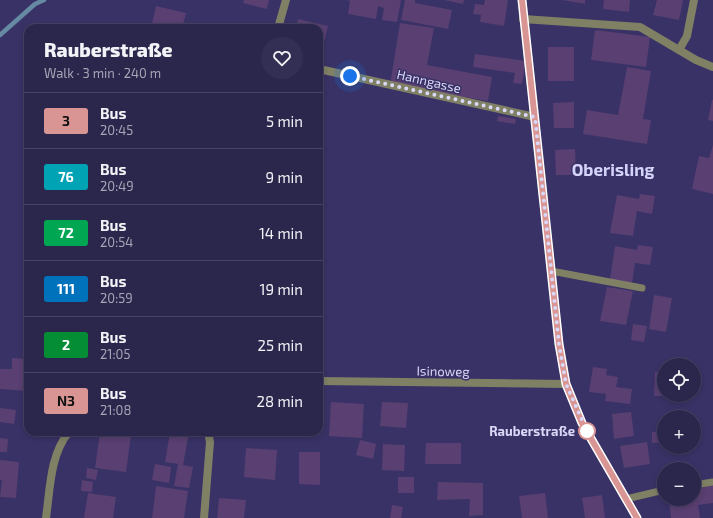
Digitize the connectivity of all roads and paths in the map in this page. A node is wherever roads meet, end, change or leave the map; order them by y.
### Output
1 (286, 0) edge
2 (522, 0) edge
3 (694, 0) edge
4 (523, 19) junction
5 (279, 24) edge
6 (679, 50) junction
7 (713, 67) edge
8 (323, 70) edge
9 (535, 117) junction
10 (551, 271) junction
11 (642, 288) dead end
12 (323, 381) edge
13 (566, 384) junction
14 (66, 436) edge
15 (209, 436) edge
16 (713, 482) edge
17 (701, 484) edge
18 (657, 492) edge
19 (626, 499) junction
20 (46, 518) edge
21 (204, 518) edge
22 (637, 518) edge

1 - 5 street
2 - 4 street
3 - 6 street
4 - 6 street
4 - 9 street
6 - 7 street
8 - 9 street, Hanngasse
9 - 10 street
10 - 11 lane
10 - 13 street
12 - 13 street, Isinoweg
13 - 19 street
14 - 20 street
15 - 21 street
16 - 17 lane
18 - 19 lane
19 - 22 street

